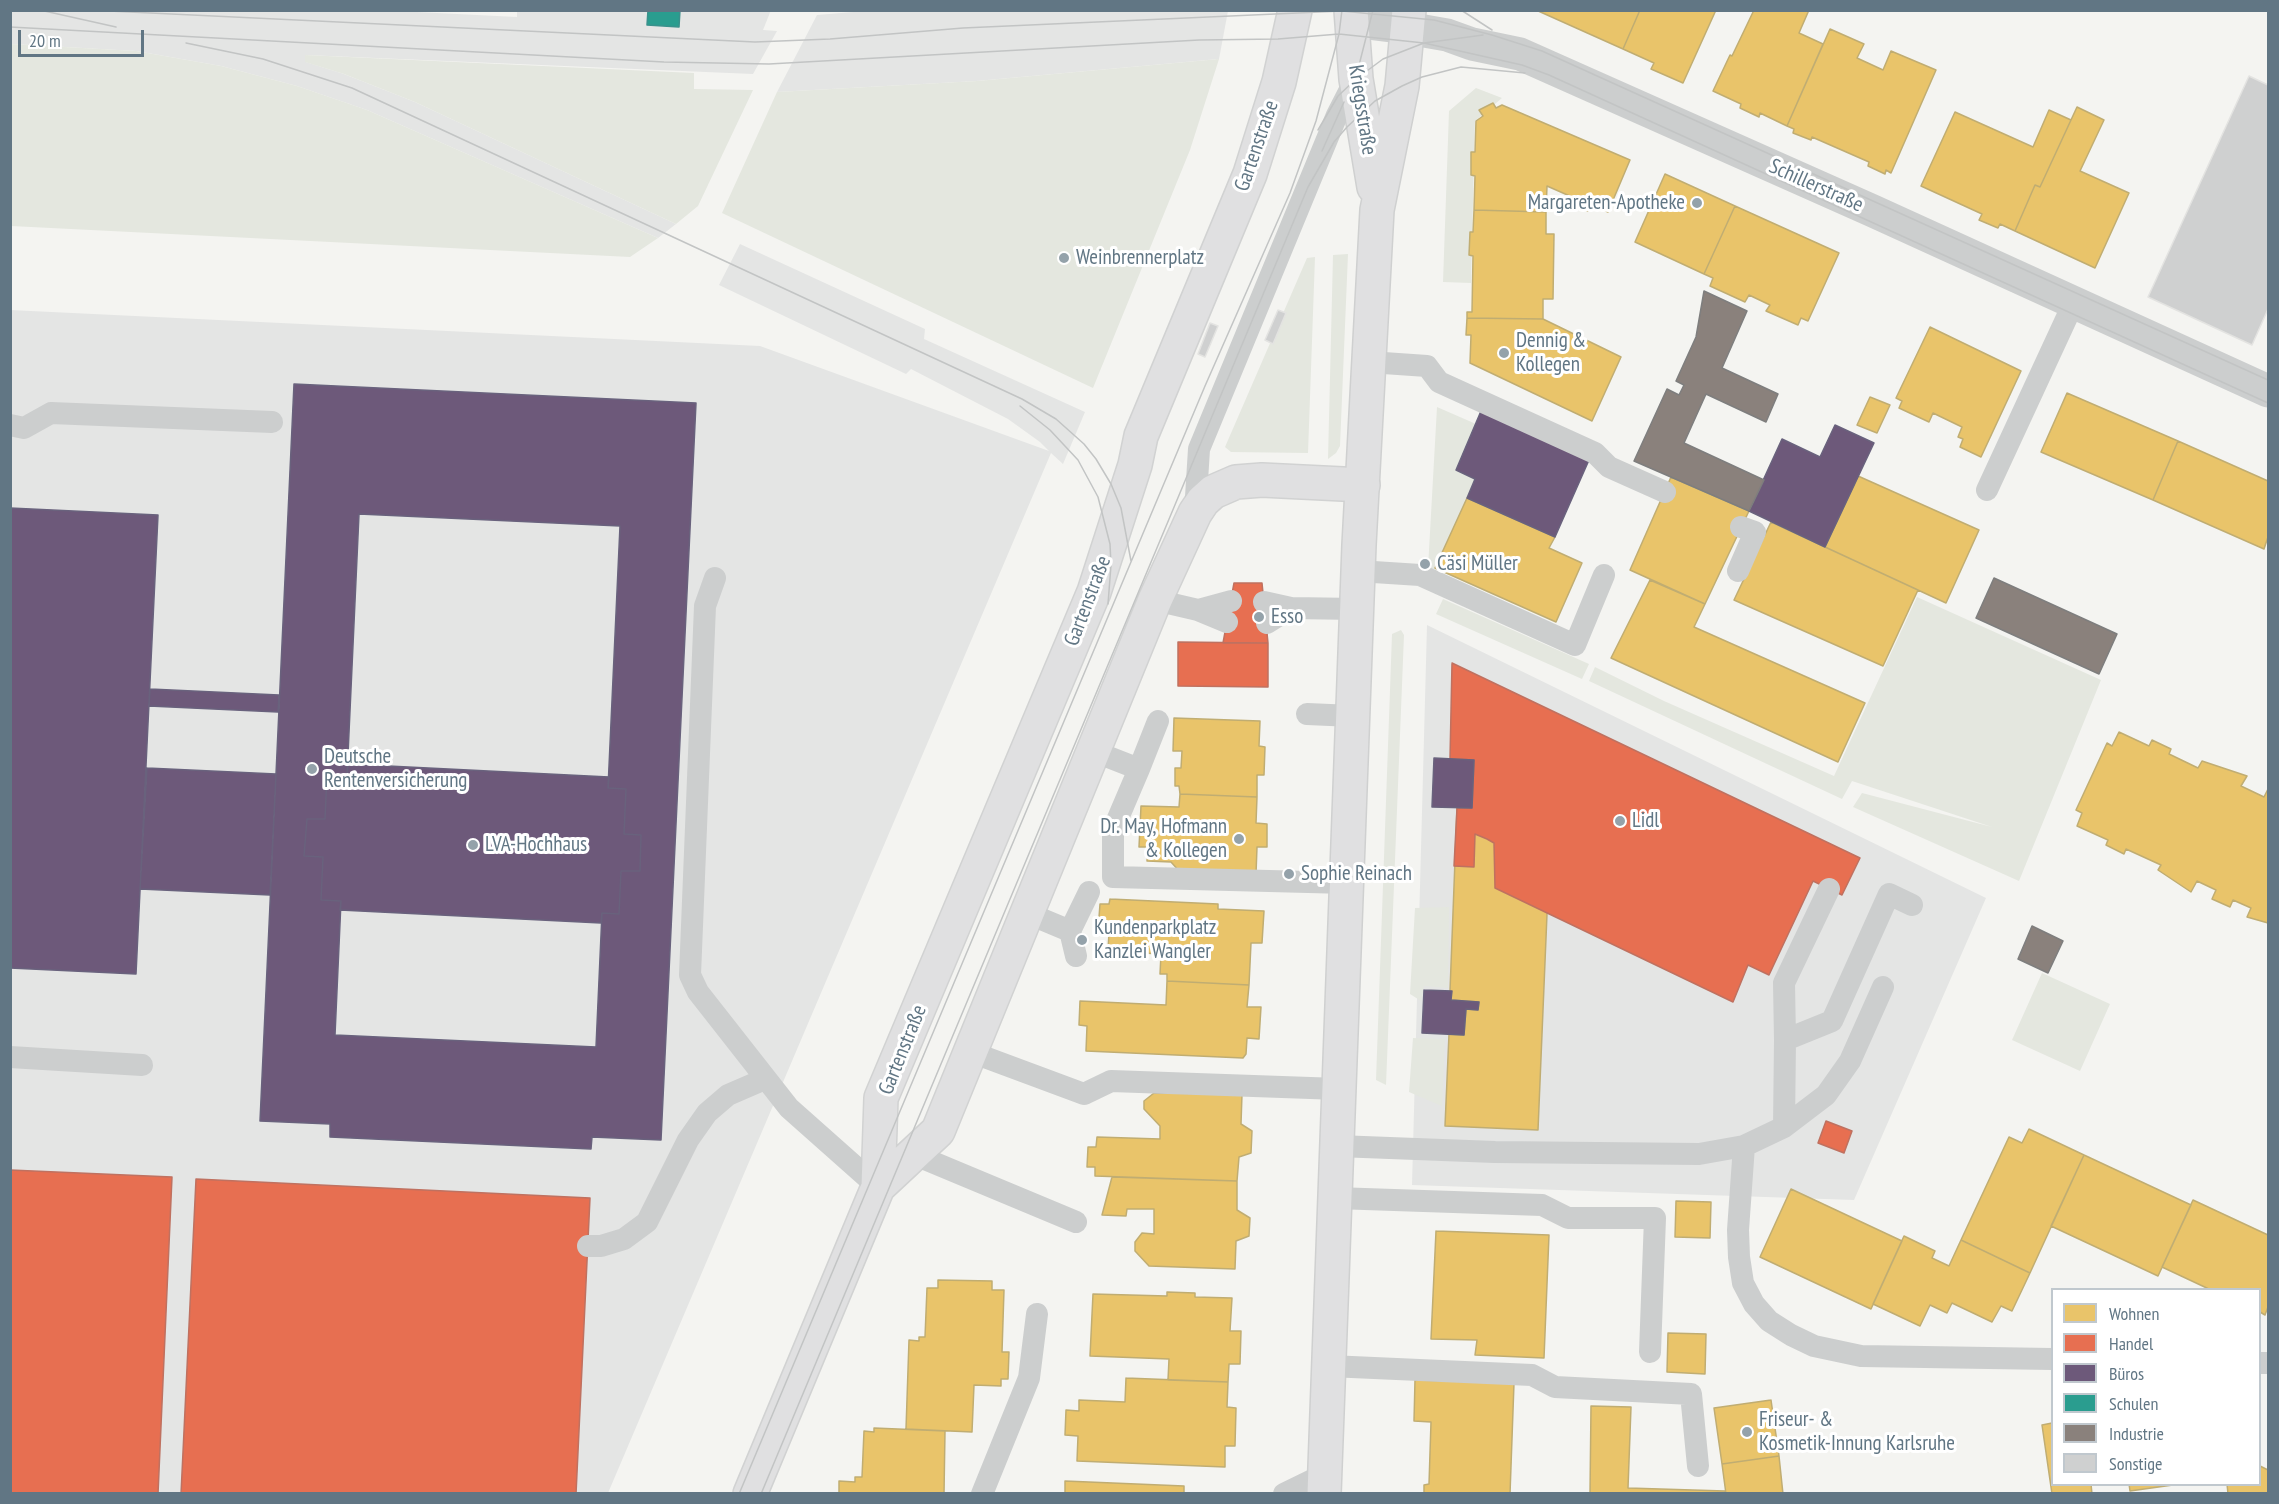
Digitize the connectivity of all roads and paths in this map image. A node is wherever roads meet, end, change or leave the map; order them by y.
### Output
1 (1295, 10) edge
2 (1362, 16) edge
3 (1409, 17) edge
4 (1356, 79) junction
5 (1377, 210) junction
6 (2074, 302) junction
7 (1370, 362) junction
8 (2268, 391) edge
9 (272, 422) dead end
10 (10, 425) edge
11 (1363, 485) junction
12 (1987, 490) dead end
13 (1665, 492) dead end
14 (1195, 513) junction
15 (1741, 527) dead end
16 (1358, 571) junction
17 (1738, 571) dead end
18 (1604, 576) dead end
19 (715, 578) dead end
20 (1155, 600) junction
21 (1357, 609) junction
22 (1229, 612) dead end
23 (1265, 613) dead end
24 (1307, 714) dead end
25 (1353, 716) junction
26 (1158, 721) dead end
27 (1093, 751) junction
28 (1139, 769) junction
29 (1347, 883) junction
30 (1829, 889) dead end
31 (1089, 891) dead end
32 (1912, 905) dead end
33 (1027, 913) junction
34 (1070, 931) junction
35 (1076, 956) dead end
36 (1883, 987) dead end
37 (1785, 1040) junction
38 (971, 1052) junction
39 (10, 1057) edge
40 (142, 1065) dead end
41 (765, 1079) junction
42 (1339, 1089) junction
43 (1784, 1127) junction
44 (1337, 1146) junction
45 (1744, 1146) junction
46 (913, 1154) junction
47 (878, 1187) junction
48 (1335, 1198) junction
49 (1076, 1222) dead end
50 (588, 1246) dead end
51 (1037, 1314) dead end
52 (1650, 1352) dead end
53 (2051, 1359) edge
54 (1329, 1366) junction
55 (1698, 1466) dead end
56 (1324, 1484) edge
57 (1285, 1493) edge
58 (750, 1494) edge
59 (982, 1494) edge

1 - 47 street, Gartenstraße
2 - 3 street, Schillerstraße
2 - 4 street, Kriegsstraße
3 - 5 street
3 - 6 street, Schillerstraße
4 - 5 street, Kriegsstraße
4 - 14 lane
5 - 7 street
6 - 8 street, Schillerstraße
6 - 12 lane
7 - 11 street
7 - 13 lane
9 - 10 lane
11 - 14 street, Gartenstraße
11 - 16 street
14 - 20 street, Gartenstraße
15 - 17 lane
16 - 18 lane
16 - 21 street
19 - 41 lane
20 - 22 lane
20 - 27 street, Gartenstraße
21 - 23 lane
21 - 25 street
24 - 25 lane
25 - 29 street
26 - 28 lane
27 - 28 lane
27 - 33 street, Gartenstraße
28 - 29 lane
29 - 42 street
30 - 37 lane
31 - 34 lane
32 - 37 lane
33 - 34 lane
33 - 38 street, Gartenstraße
34 - 35 lane
36 - 43 lane
37 - 43 lane
38 - 42 lane
38 - 46 street, Gartenstraße
39 - 40 lane
41 - 47 lane
41 - 50 lane
42 - 44 street
43 - 45 lane
44 - 45 lane
44 - 48 street
45 - 53 lane
46 - 47 street, Gartenstraße
46 - 49 lane
47 - 58 street, Gartenstraße
48 - 52 lane
48 - 54 street
51 - 59 lane
54 - 55 lane
54 - 56 street
56 - 57 lane

